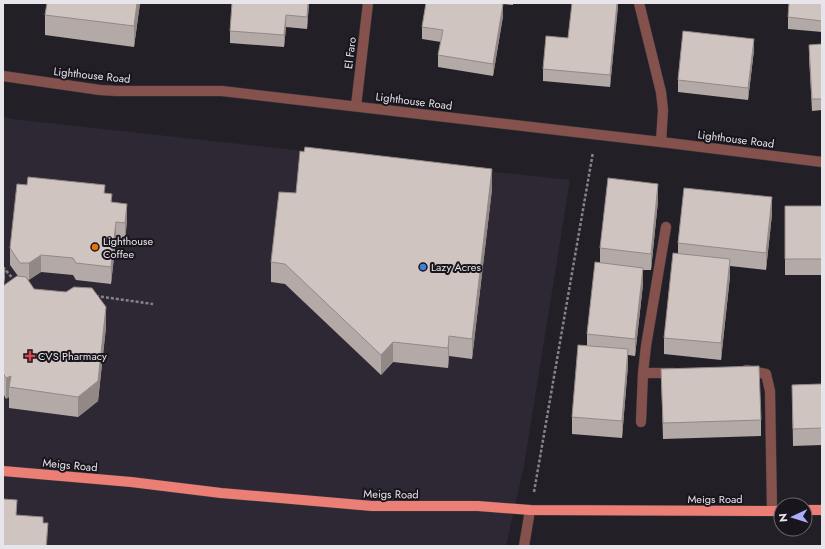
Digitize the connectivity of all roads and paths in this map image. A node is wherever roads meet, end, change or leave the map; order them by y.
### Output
1 (368, 3) edge
2 (639, 3) edge
3 (3, 76) edge
4 (356, 106) junction
5 (596, 135) junction
6 (661, 142) junction
7 (822, 162) edge
8 (666, 227) dead end
9 (3, 267) edge
10 (16, 282) edge
11 (90, 296) edge
12 (152, 304) dead end
13 (739, 370) edge
14 (687, 372) edge
15 (643, 373) junction
16 (640, 422) dead end
17 (3, 471) edge
18 (775, 497) edge
19 (530, 510) junction
20 (773, 511) edge
21 (524, 546) edge

1 - 4 street, El Faro
2 - 6 street
3 - 4 street, Lighthouse Road
4 - 5 street, Lighthouse Road
5 - 6 street, Lighthouse Road
5 - 19 path
6 - 7 street, Lighthouse Road
8 - 15 street
9 - 10 path
11 - 12 path
13 - 18 street
14 - 15 street
15 - 16 street
17 - 19 main road, Meigs Road
19 - 20 main road, Meigs Road
19 - 21 street

